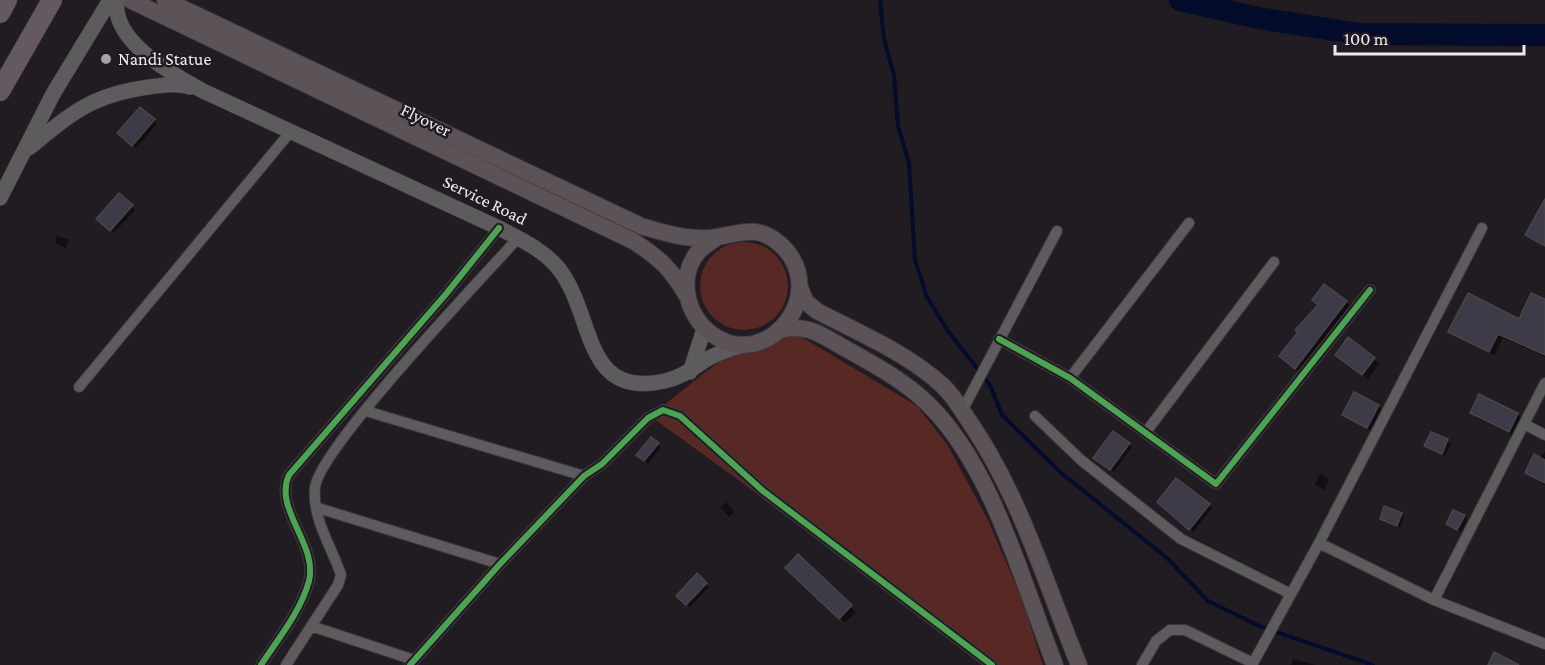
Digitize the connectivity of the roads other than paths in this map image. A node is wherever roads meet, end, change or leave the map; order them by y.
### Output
1 (7, 0) edge
2 (52, 0) edge
3 (110, 0) edge
4 (117, 0) edge
5 (130, 0) edge
6 (165, 0) edge
7 (0, 13) edge
8 (0, 91) edge
9 (203, 91) junction
10 (292, 130) junction
11 (24, 152) junction
12 (0, 198) edge
13 (1189, 223) dead end
14 (499, 228) junction
15 (1482, 228) dead end
16 (1057, 231) dead end
17 (637, 234) junction
18 (717, 237) junction
19 (518, 238) junction
20 (1274, 262) dead end
21 (800, 288) junction
22 (1370, 290) dead end
23 (687, 297) junction
24 (704, 329) junction
25 (778, 330) junction
26 (999, 339) junction
27 (744, 344) junction
28 (690, 372) junction
29 (1070, 378) junction
30 (1545, 383) edge
31 (79, 387) dead end
32 (366, 411) junction
33 (962, 411) junction
34 (1035, 416) dead end
35 (1524, 424) junction
36 (1146, 432) junction
37 (1545, 435) edge
38 (584, 476) junction
39 (318, 508) junction
40 (1319, 543) junction
41 (500, 564) junction
42 (1291, 594) junction
43 (1434, 600) junction
44 (311, 626) junction
45 (1545, 644) edge
46 (412, 662) edge
47 (1253, 664) edge
48 (261, 665) edge
49 (286, 665) edge
50 (992, 665) edge
51 (1055, 665) edge
52 (1079, 665) edge
53 (1142, 665) edge

1 - 7 highway
2 - 8 highway
3 - 11 main road, Service Road
4 - 9 main road, Service Road
5 - 17 main road, Flyover
6 - 17 main road, Flyover
9 - 10 main road, Service Road
9 - 11 main road, Service Road
10 - 14 main road, Service Road
10 - 31 street
11 - 12 main road, Service Road
13 - 29 street
14 - 19 main road, Service Road
14 - 48 street
15 - 40 street
16 - 26 street
17 - 18 main road, Flyover
17 - 23 main road, Flyover
18 - 21 main road
18 - 23 main road
19 - 28 main road, Service Road
19 - 32 street
20 - 36 street
21 - 25 main road
21 - 33 main road
22 - 36 street
23 - 24 main road
24 - 27 main road
24 - 28 main road
25 - 27 main road
25 - 51 main road
26 - 29 street
26 - 33 street
27 - 28 main road, Service Road
29 - 36 street
30 - 35 street
32 - 38 street
32 - 39 street
33 - 52 main road
34 - 42 street
35 - 37 street
35 - 43 street
38 - 41 street
38 - 50 street
39 - 41 street
39 - 44 street
40 - 42 street
40 - 43 street
41 - 46 street
42 - 47 street
43 - 45 street
44 - 46 street
44 - 49 street
47 - 53 street

